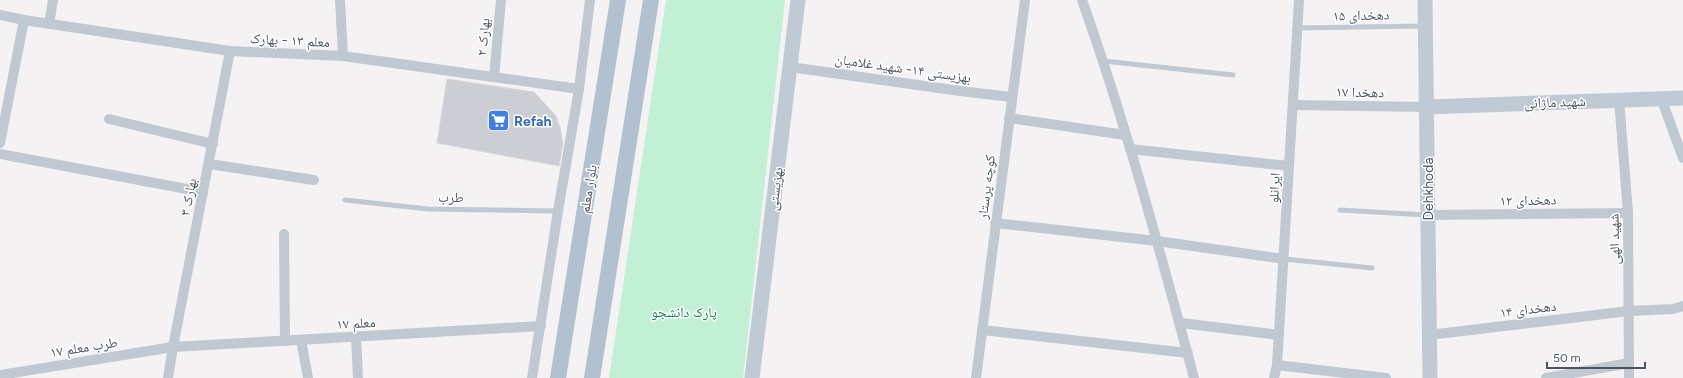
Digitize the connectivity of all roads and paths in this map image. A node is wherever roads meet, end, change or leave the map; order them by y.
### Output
1 (53, 0) edge
2 (340, 0) edge
3 (501, 0) edge
4 (590, 0) edge
5 (618, 0) edge
6 (652, 0) edge
7 (798, 0) edge
8 (1025, 0) edge
9 (1082, 0) edge
10 (1299, 0) edge
11 (1425, 0) edge
12 (0, 15) edge
13 (24, 20) junction
14 (49, 24) junction
15 (1426, 26) junction
16 (1298, 28) junction
17 (230, 51) junction
18 (343, 56) junction
19 (1104, 61) junction
20 (790, 67) junction
21 (1233, 75) dead end
22 (494, 77) junction
23 (579, 89) junction
24 (1011, 97) junction
25 (1660, 98) junction
26 (1683, 98) edge
27 (1619, 99) junction
28 (1293, 105) junction
29 (1427, 107) junction
30 (1009, 118) junction
31 (109, 119) dead end
32 (1125, 135) junction
33 (0, 143) edge
34 (213, 144) junction
35 (1130, 148) junction
36 (0, 154) edge
37 (1683, 158) edge
38 (209, 164) junction
39 (1289, 166) junction
40 (314, 180) dead end
41 (204, 192) junction
42 (345, 200) dead end
43 (1340, 210) dead end
44 (558, 211) junction
45 (1628, 213) junction
46 (1428, 215) junction
47 (995, 223) junction
48 (284, 234) dead end
49 (1157, 241) junction
50 (1284, 259) junction
51 (1372, 268) dead end
52 (1683, 306) edge
53 (1629, 311) junction
54 (1181, 323) junction
55 (541, 326) junction
56 (982, 330) junction
57 (1279, 335) junction
58 (1429, 335) junction
59 (356, 337) junction
60 (301, 340) junction
61 (285, 341) junction
62 (173, 347) junction
63 (1188, 353) junction
64 (1629, 363) junction
65 (1277, 365) junction
66 (0, 375) edge
67 (168, 378) edge
68 (308, 378) edge
69 (358, 378) edge
70 (532, 378) edge
71 (558, 378) edge
72 (592, 378) edge
73 (752, 378) edge
74 (976, 378) edge
75 (1194, 378) edge
76 (1274, 378) edge
77 (1386, 378) edge
78 (1430, 378) edge
79 (1546, 378) edge
80 (1629, 378) edge

1 - 14 street
2 - 18 street
3 - 22 street, بهارک ۲
4 - 23 street
5 - 71 main road, بلوار معلم
6 - 72 main road
7 - 20 street, بهزیستی
8 - 24 street, کوچه پرستار
9 - 19 street
10 - 16 street, ایرانلو
11 - 15 street, Dehkhoda
12 - 13 street, معلم ۱۳ - بهارک
13 - 14 street, معلم ۱۳ - بهارک
13 - 33 street
14 - 17 street, معلم ۱۳ - بهارک
15 - 16 lane, دهخدای ۱۵
15 - 29 street, Dehkhoda
16 - 28 street, ایرانلو
17 - 18 street, معلم ۱۳ - بهارک
17 - 34 street, بهارک ۳
18 - 22 street, معلم ۱۳ - بهارک
19 - 21 lane
19 - 32 street
20 - 24 street, بهزیستی ۱۴- شهید غلامیان
20 - 73 street, بهزیستی
22 - 23 street, معلم ۱۳ - بهارک
23 - 44 street
24 - 30 street, کوچه پرستار
25 - 26 street, شهید ماژانی
25 - 27 street, شهید ماژانی
25 - 37 street
27 - 29 street, شهید ماژانی
27 - 45 street, شهید الهی
28 - 29 street, دهخدا ۱۷
28 - 39 street, ایرانلو
29 - 46 street, Dehkhoda
30 - 32 street
30 - 47 street, کوچه پرستار
31 - 34 street
32 - 35 street
34 - 38 street, بهارک ۳
35 - 39 street
35 - 49 street
36 - 41 street
38 - 40 street
38 - 41 street, بهارک ۳
39 - 50 street, ایرانلو
41 - 62 street, بهارک ۳
42 - 44 lane, طرب
43 - 46 lane
44 - 55 street
45 - 46 street, دهخدای ۱۲
45 - 53 street, شهید الهی
46 - 58 street, Dehkhoda
47 - 49 street
47 - 56 street, کوچه پرستار
48 - 61 street
49 - 50 street
49 - 54 street
50 - 51 lane
50 - 57 street, ایرانلو
52 - 53 street, دهخدای ۱۴
53 - 58 street, دهخدای ۱۴
53 - 64 street, شهید الهی
54 - 57 street
54 - 63 street
55 - 59 street, معلم ۱۷
55 - 70 street
56 - 63 street
56 - 74 street, کوچه پرستار
57 - 65 street, ایرانلو
58 - 78 street, Dehkhoda
59 - 60 street, معلم ۱۷
59 - 69 street
60 - 61 street, معلم ۱۷
60 - 68 street
61 - 62 street, معلم ۱۷
62 - 66 street, طرب معلم ۱۷
62 - 67 street, بهارک ۳
63 - 75 street
64 - 79 street
64 - 80 street, شهید الهی
65 - 76 street, ایرانلو
65 - 77 street

